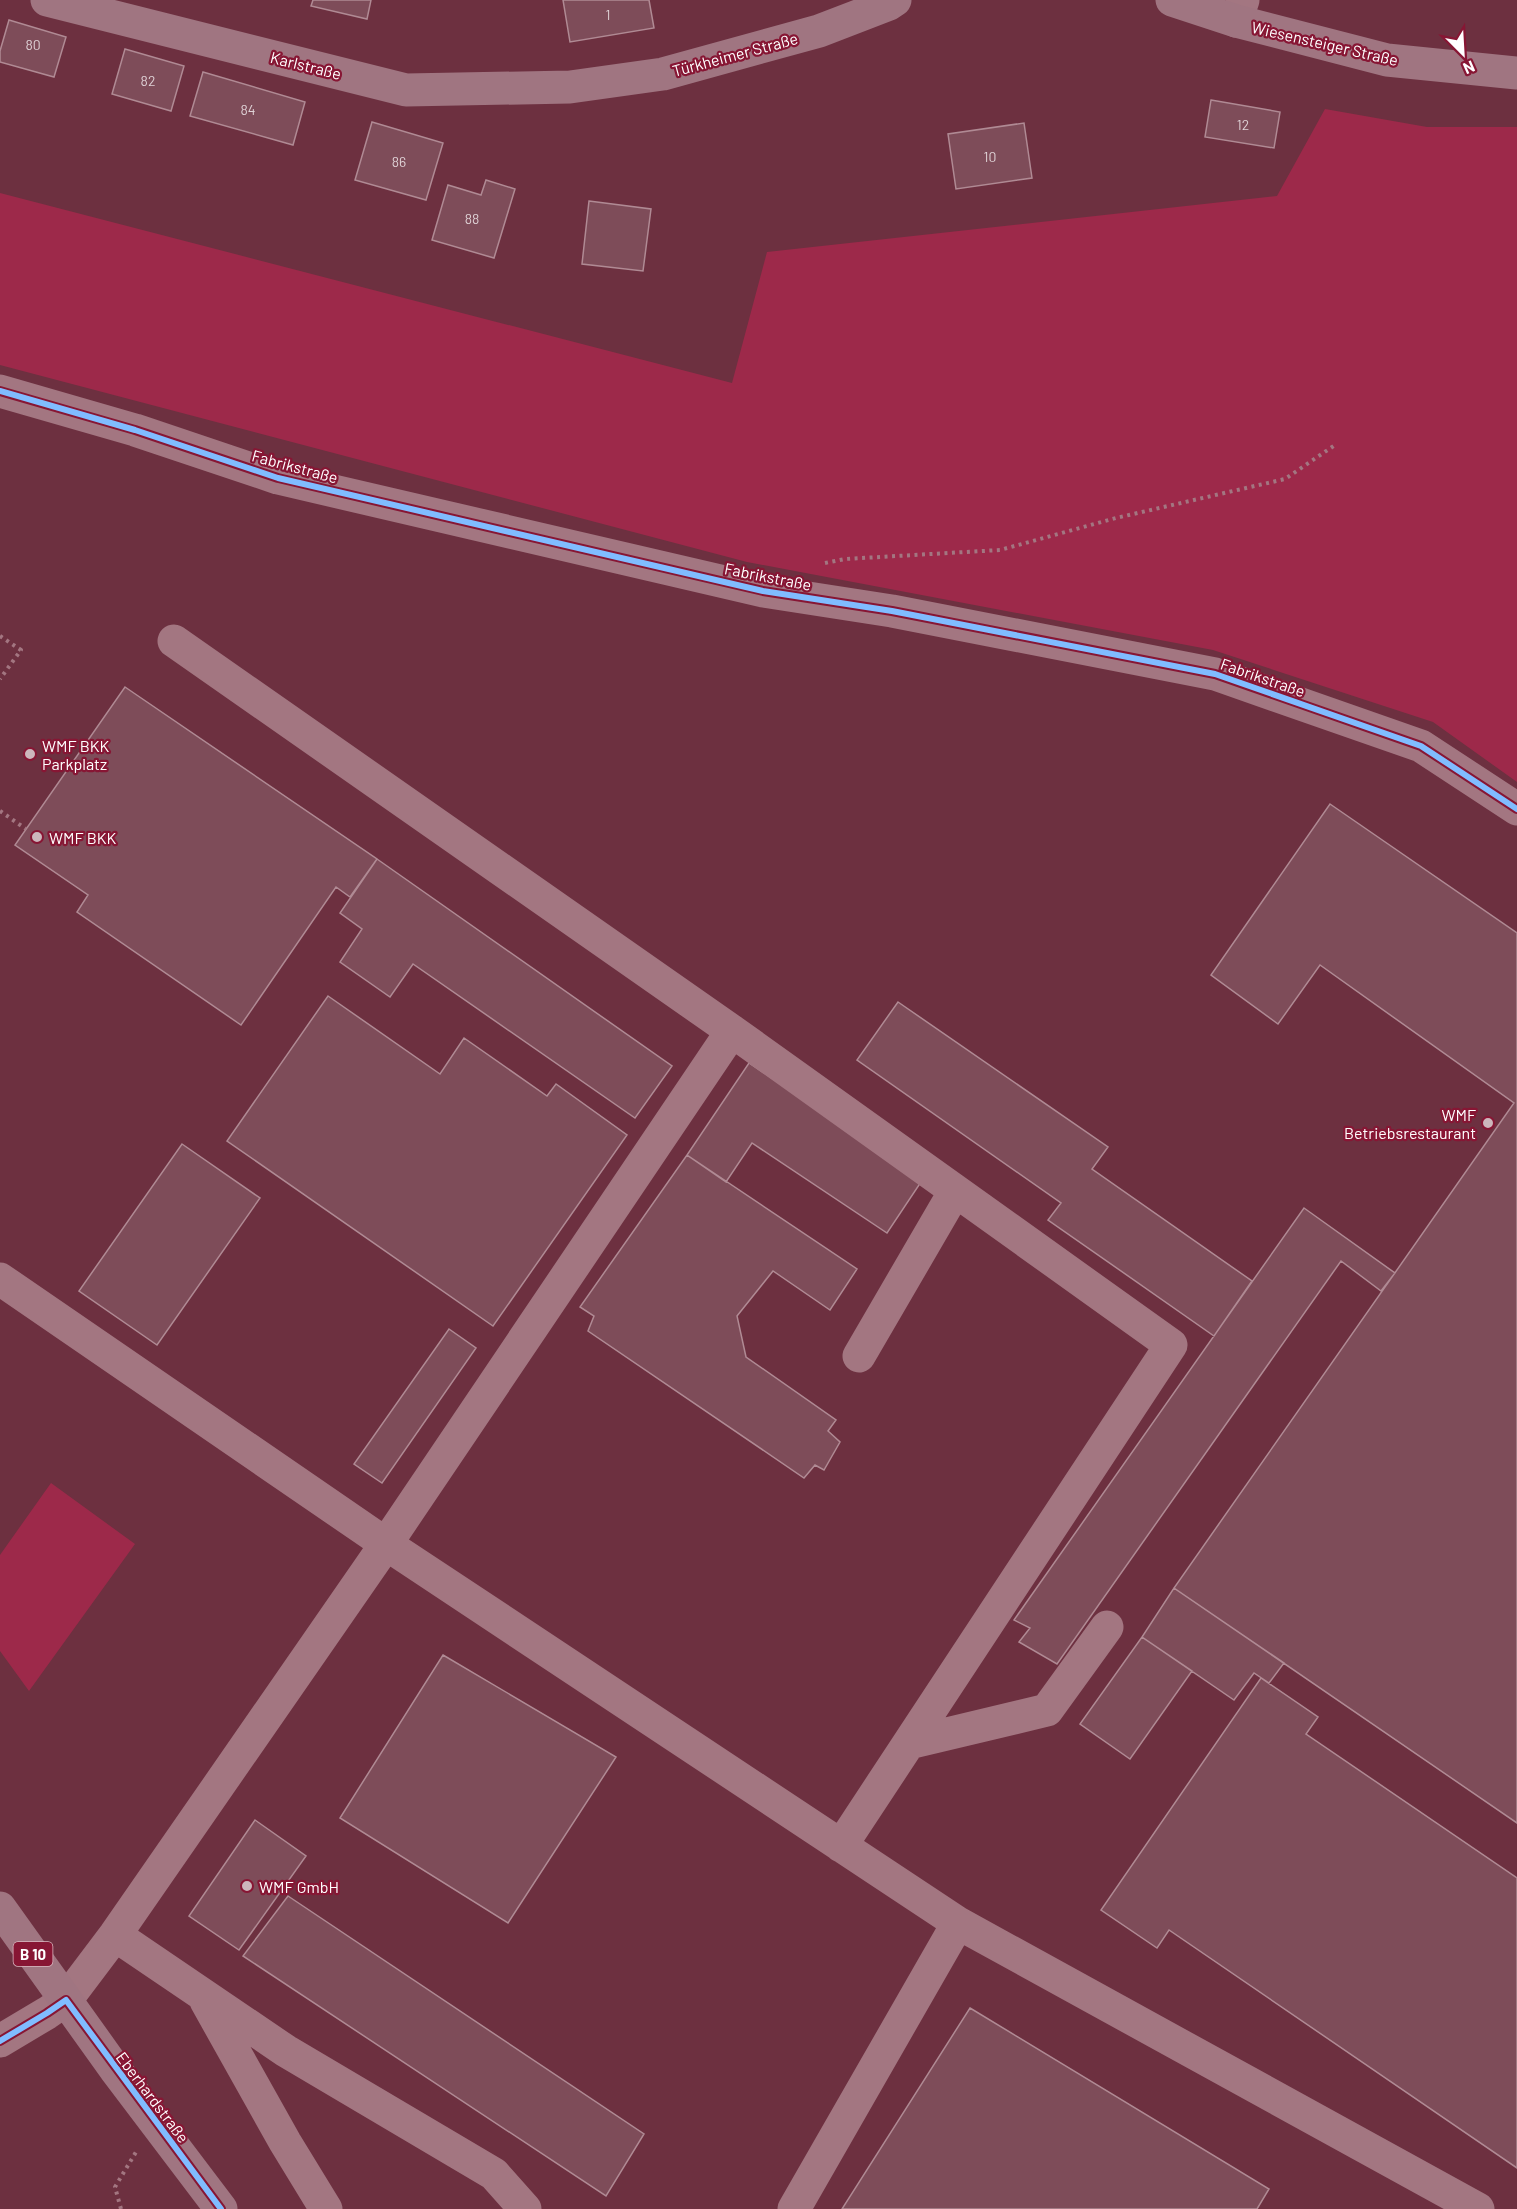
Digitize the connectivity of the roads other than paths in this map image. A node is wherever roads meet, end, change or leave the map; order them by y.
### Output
1 (46, 0) edge
2 (895, 0) edge
3 (1172, 0) edge
4 (1240, 11) edge
5 (1517, 73) edge
6 (570, 87) joint
7 (0, 391) edge
8 (174, 641) dead end
9 (1517, 809) edge
10 (732, 1031) junction
11 (955, 1191) junction
12 (0, 1279) edge
13 (859, 1356) dead end
14 (386, 1544) junction
15 (1107, 1627) dead end
16 (909, 1743) junction
17 (841, 1845) junction
18 (0, 1908) edge
19 (958, 1923) junction
20 (115, 1935) junction
21 (202, 1994) junction
22 (66, 2000) junction
23 (0, 2041) edge
24 (221, 2209) edge
25 (326, 2209) edge
26 (525, 2209) edge
27 (794, 2209) edge
28 (1478, 2209) edge

1 - 6 main road, Karlstraße
2 - 6 main road, Türkheimer Straße
3 - 4 main road, Wiesensteiger Straße
4 - 5 main road, Wiesensteiger Straße
7 - 9 street, Fabrikstraße
8 - 10 street
10 - 11 street
10 - 14 street
11 - 13 street
11 - 16 street
12 - 14 street
14 - 17 street
14 - 20 street
15 - 16 street
16 - 17 street
17 - 19 street
18 - 22 main road, Eberhardstraße / B 10
19 - 27 street
19 - 28 street
20 - 21 street
20 - 22 street
21 - 25 street
21 - 26 street
22 - 23 street
22 - 24 main road, Eberhardstraße / B 10

